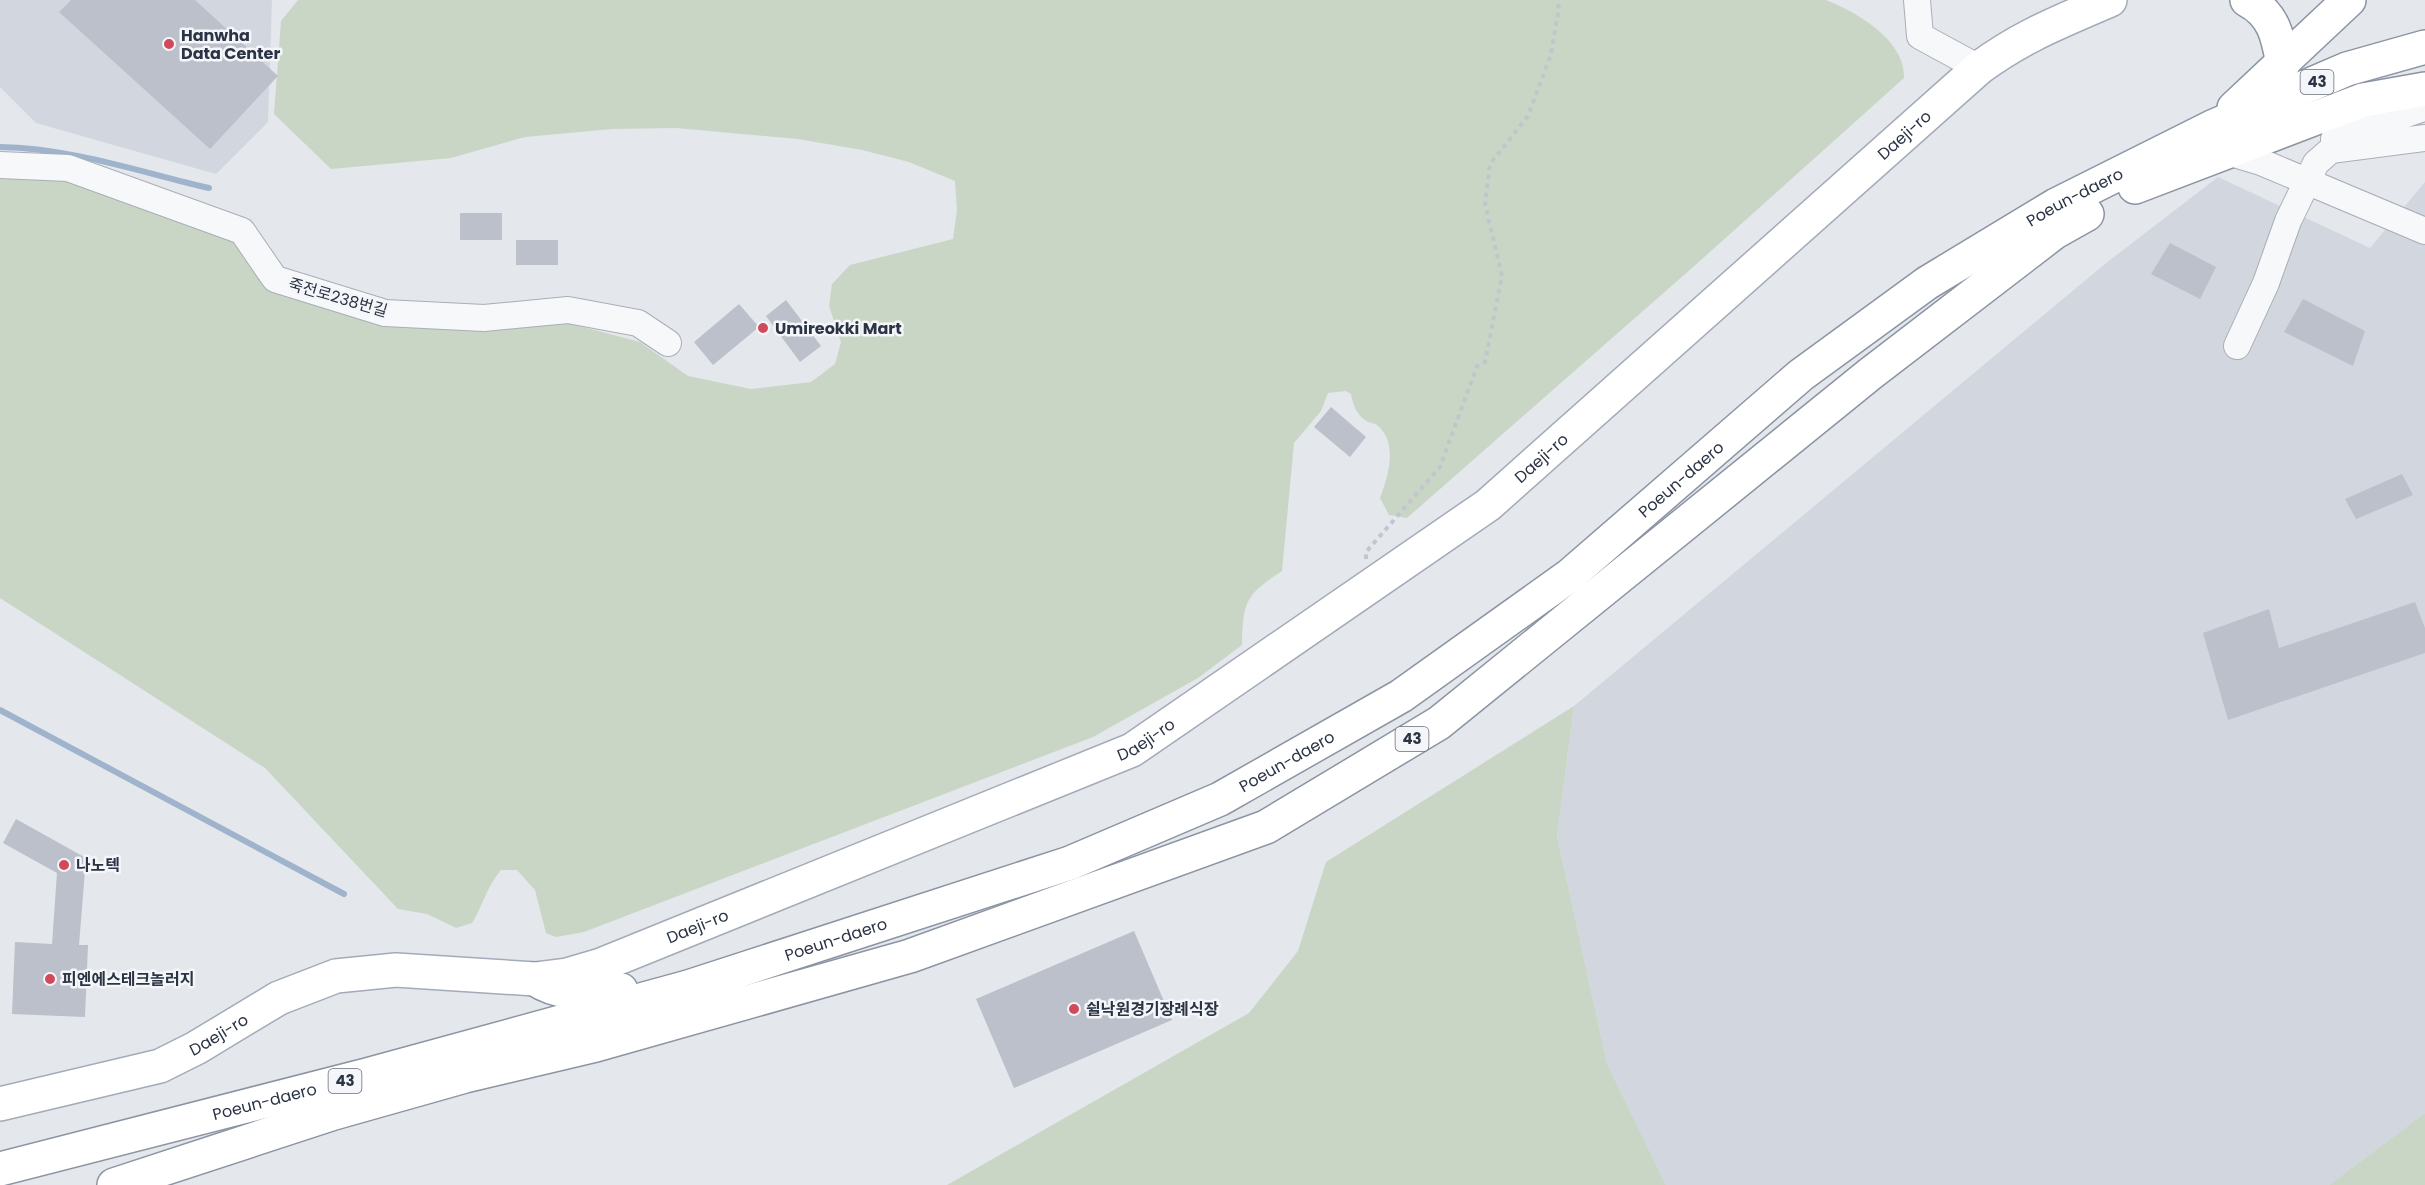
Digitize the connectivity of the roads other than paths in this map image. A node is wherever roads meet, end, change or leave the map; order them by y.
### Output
1 (1917, 0) edge
2 (2110, 0) edge
3 (2247, 0) edge
4 (2349, 0) edge
5 (2425, 47) edge
6 (2283, 64) junction
7 (1979, 68) junction
8 (2424, 111) edge
9 (2220, 140) junction
10 (0, 165) edge
11 (2307, 182) junction
12 (2425, 231) edge
13 (668, 343) dead end
14 (2237, 346) dead end
15 (536, 980) junction
16 (688, 987) junction
17 (465, 1076) junction
18 (0, 1104) edge
19 (0, 1169) edge
20 (114, 1185) edge
21 (188, 1185) edge

1 - 7 street
2 - 7 main road, Daeji-ro
3 - 6 main road
4 - 6 main road
5 - 9 main road, Poeun-daero / 43
6 - 9 main road
7 - 15 main road, Daeji-ro
8 - 9 main road
8 - 11 street
9 - 11 street
9 - 16 main road, Poeun-daero / 43
9 - 17 main road, Poeun-daero / 43
10 - 13 street, 죽전로238번길
11 - 12 street
11 - 14 street
15 - 16 main road
15 - 18 main road, Daeji-ro
16 - 19 main road, Poeun-daero / 43
17 - 20 main road, Poeun-daero / 43
17 - 21 main road

